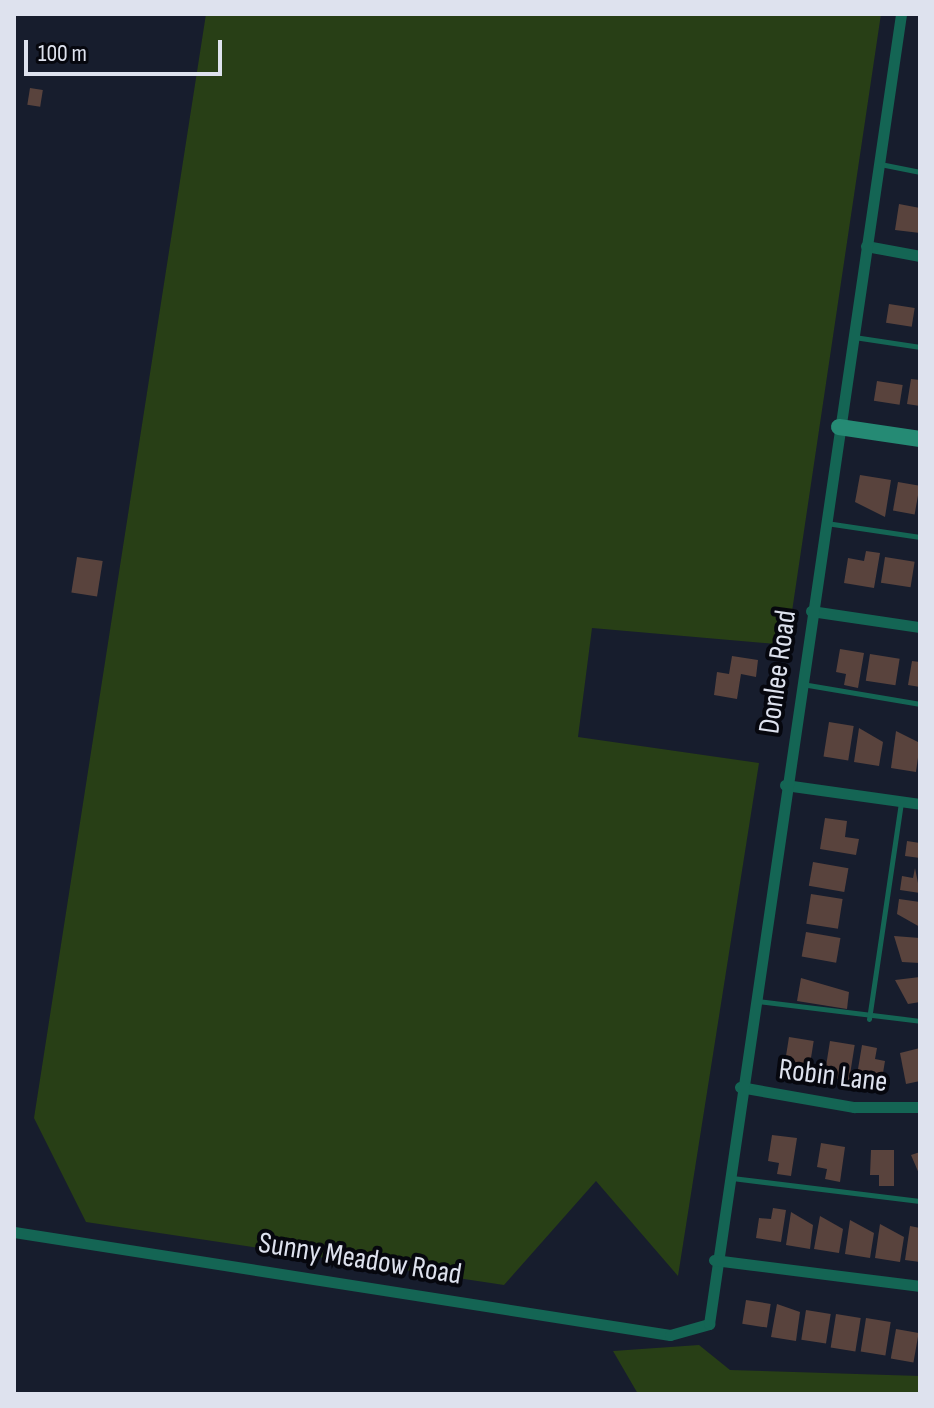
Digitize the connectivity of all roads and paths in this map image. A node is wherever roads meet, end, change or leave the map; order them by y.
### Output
1 (901, 14) edge
2 (879, 164) junction
3 (920, 172) edge
4 (866, 246) junction
5 (920, 256) edge
6 (853, 337) junction
7 (920, 347) edge
8 (839, 427) junction
9 (920, 439) edge
10 (825, 523) junction
11 (920, 537) edge
12 (811, 611) junction
13 (920, 627) edge
14 (801, 684) junction
15 (920, 704) edge
16 (785, 785) junction
17 (901, 801) junction
18 (920, 804) edge
19 (753, 1000) junction
20 (869, 1019) junction
21 (920, 1021) edge
22 (740, 1087) junction
23 (920, 1107) edge
24 (727, 1177) junction
25 (920, 1201) edge
26 (14, 1232) edge
27 (714, 1260) junction
28 (920, 1286) edge
29 (698, 1333) joint

1 - 2 street, Donlee Road
2 - 3 lane
2 - 4 street, Donlee Road
4 - 5 street
4 - 6 street, Donlee Road
6 - 7 lane
6 - 8 street, Donlee Road
8 - 9 street
8 - 10 street, Donlee Road
10 - 11 lane
10 - 12 street, Donlee Road
12 - 13 street
12 - 14 street, Donlee Road
14 - 15 lane
14 - 16 street, Donlee Road
16 - 17 street
16 - 19 street, Donlee Road
17 - 18 street
17 - 20 lane
19 - 20 lane
19 - 22 street, Donlee Road
20 - 21 lane
22 - 23 street, Robin Lane
22 - 24 street, Donlee Road
24 - 25 lane
24 - 27 street, Donlee Road
26 - 29 street, Sunny Meadow Road
27 - 28 street
27 - 29 street, Donlee Road

